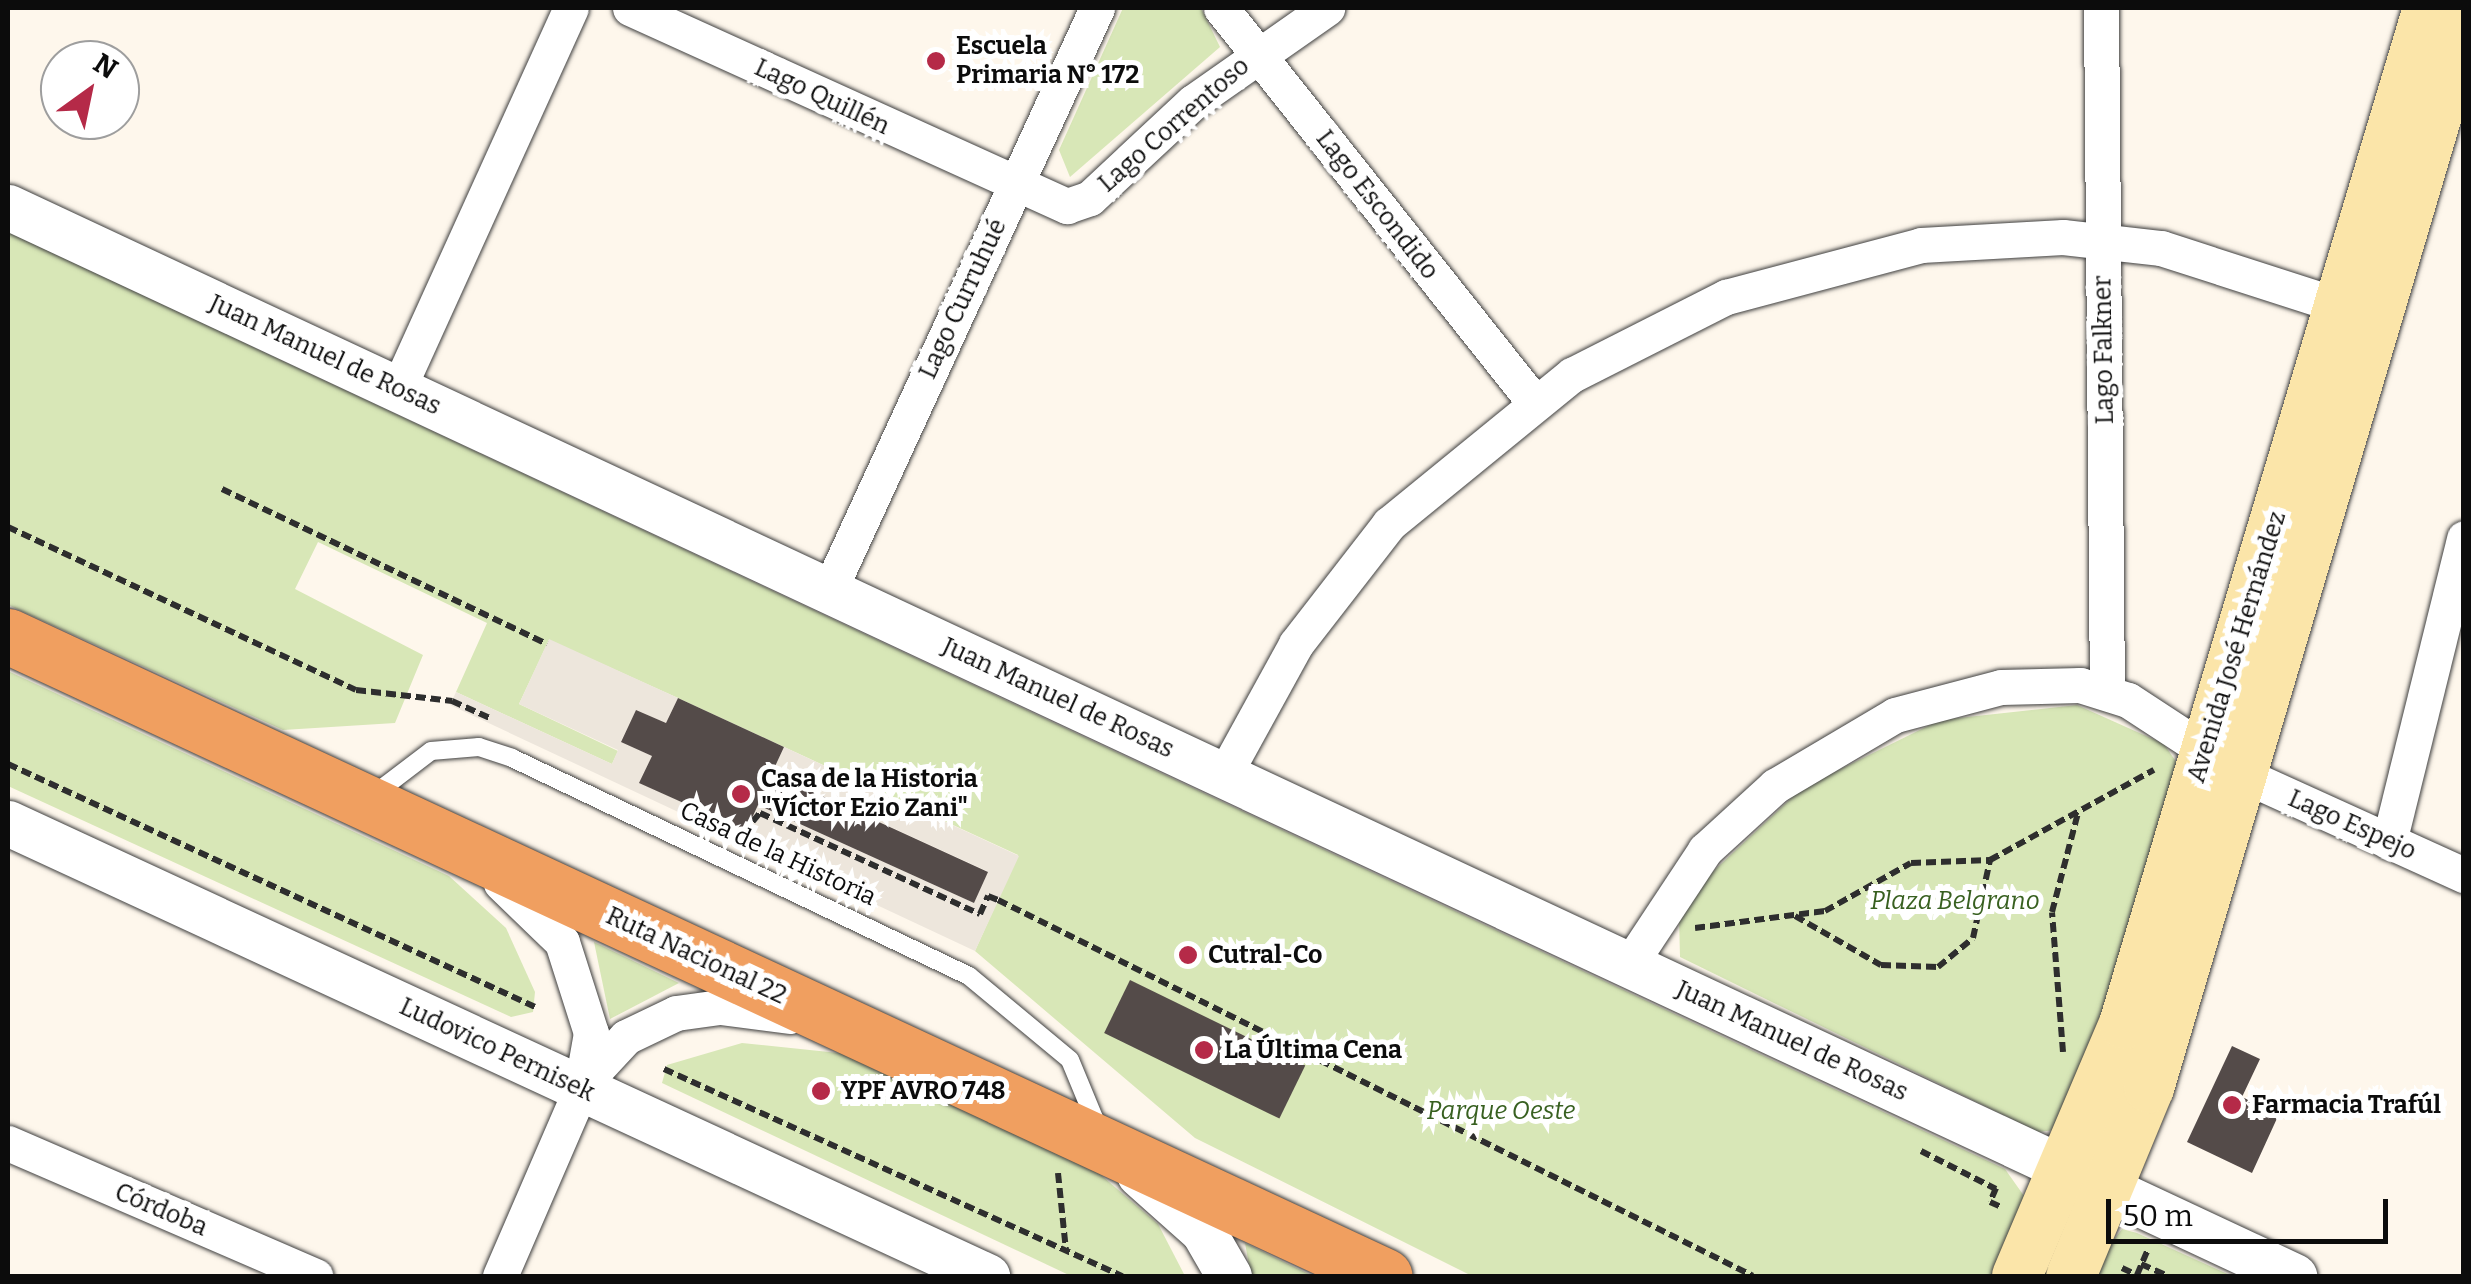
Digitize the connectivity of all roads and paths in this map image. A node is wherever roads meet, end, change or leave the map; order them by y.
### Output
1 (570, 8) edge
2 (630, 8) edge
3 (1097, 8) edge
4 (1221, 8) edge
5 (1327, 8) edge
6 (2101, 8) edge
7 (2428, 8) edge
8 (2464, 24) edge
9 (1258, 54) junction
10 (1015, 186) junction
11 (8, 207) edge
12 (2103, 240) junction
13 (2356, 311) junction
14 (398, 389) junction
15 (1534, 402) junction
16 (222, 489) dead end
17 (8, 528) edge
18 (2464, 538) edge
19 (828, 590) junction
20 (8, 636) edge
21 (547, 644) dead end
22 (2107, 692) junction
23 (504, 725) dead end
24 (2206, 761) junction
25 (8, 764) edge
26 (1224, 776) junction
27 (366, 802) junction
28 (2079, 812) junction
29 (8, 824) edge
30 (732, 828) dead end
31 (449, 842) junction
32 (2390, 842) junction
33 (1990, 860) junction
34 (2464, 874) edge
35 (1690, 913) dead end
36 (1794, 916) junction
37 (1684, 930) junction
38 (1683, 939) dead end
39 (1628, 965) junction
40 (536, 1007) dead end
41 (851, 1028) junction
42 (664, 1068) dead end
43 (2065, 1074) dead end
44 (580, 1089) junction
45 (8, 1143) edge
46 (1079, 1148) junction
47 (2087, 1180) junction
48 (2152, 1240) dead end
49 (1066, 1251) junction
50 (2142, 1264) junction
51 (2086, 1268) edge
52 (315, 1276) edge
53 (500, 1276) edge
54 (986, 1276) edge
55 (1122, 1276) edge
56 (1229, 1276) edge
57 (1385, 1276) edge
58 (1752, 1276) edge
59 (2016, 1276) edge
60 (2168, 1276) edge
61 (2294, 1276) edge

1 - 14 street
2 - 10 street, Lago Quillén
3 - 10 street, Lago Curruhué
4 - 9 street, Lago Escondido
5 - 9 street, Lago Correntoso
6 - 12 street, Lago Falkner
7 - 13 main road, Avenida José Hernández
8 - 13 main road, Avenida José Hernández
9 - 10 street, Lago Correntoso
9 - 15 street, Lago Escondido
10 - 19 street, Lago Curruhué
11 - 14 street, Juan Manuel de Rosas
12 - 13 street
12 - 15 street
12 - 22 street, Lago Falkner
13 - 24 main road, Avenida José Hernández
14 - 19 street, Juan Manuel de Rosas
15 - 26 street
16 - 21 path
17 - 23 path
18 - 32 street
19 - 26 street, Juan Manuel de Rosas
20 - 27 highway, Ruta Nacional 22
22 - 24 street, Lago Espejo
22 - 39 street
24 - 28 path
24 - 32 street, Lago Espejo
24 - 47 main road, Avenida José Hernández
25 - 40 path
26 - 39 street, Juan Manuel de Rosas
27 - 31 highway, Ruta Nacional 22
27 - 46 lane, Casa de la Historia
28 - 33 path
28 - 43 path
29 - 44 street, Ludovico Pernisek
30 - 58 path
31 - 41 highway, Ruta Nacional 22
31 - 44 street
32 - 34 street, Lago Espejo
33 - 36 path
33 - 36 path
35 - 37 path
36 - 37 path
37 - 38 path
39 - 47 street, Juan Manuel de Rosas
41 - 44 street
41 - 46 highway, Ruta Nacional 22
42 - 49 path
44 - 53 street
44 - 54 street, Ludovico Pernisek
45 - 52 street, Córdoba
46 - 49 path
46 - 56 street
46 - 57 highway, Ruta Nacional 22
47 - 51 main road, Avenida José Hernández
47 - 59 main road, Avenida José Hernández
47 - 61 street, Juan Manuel de Rosas
48 - 50 path
49 - 55 path
50 - 51 path
50 - 60 path

